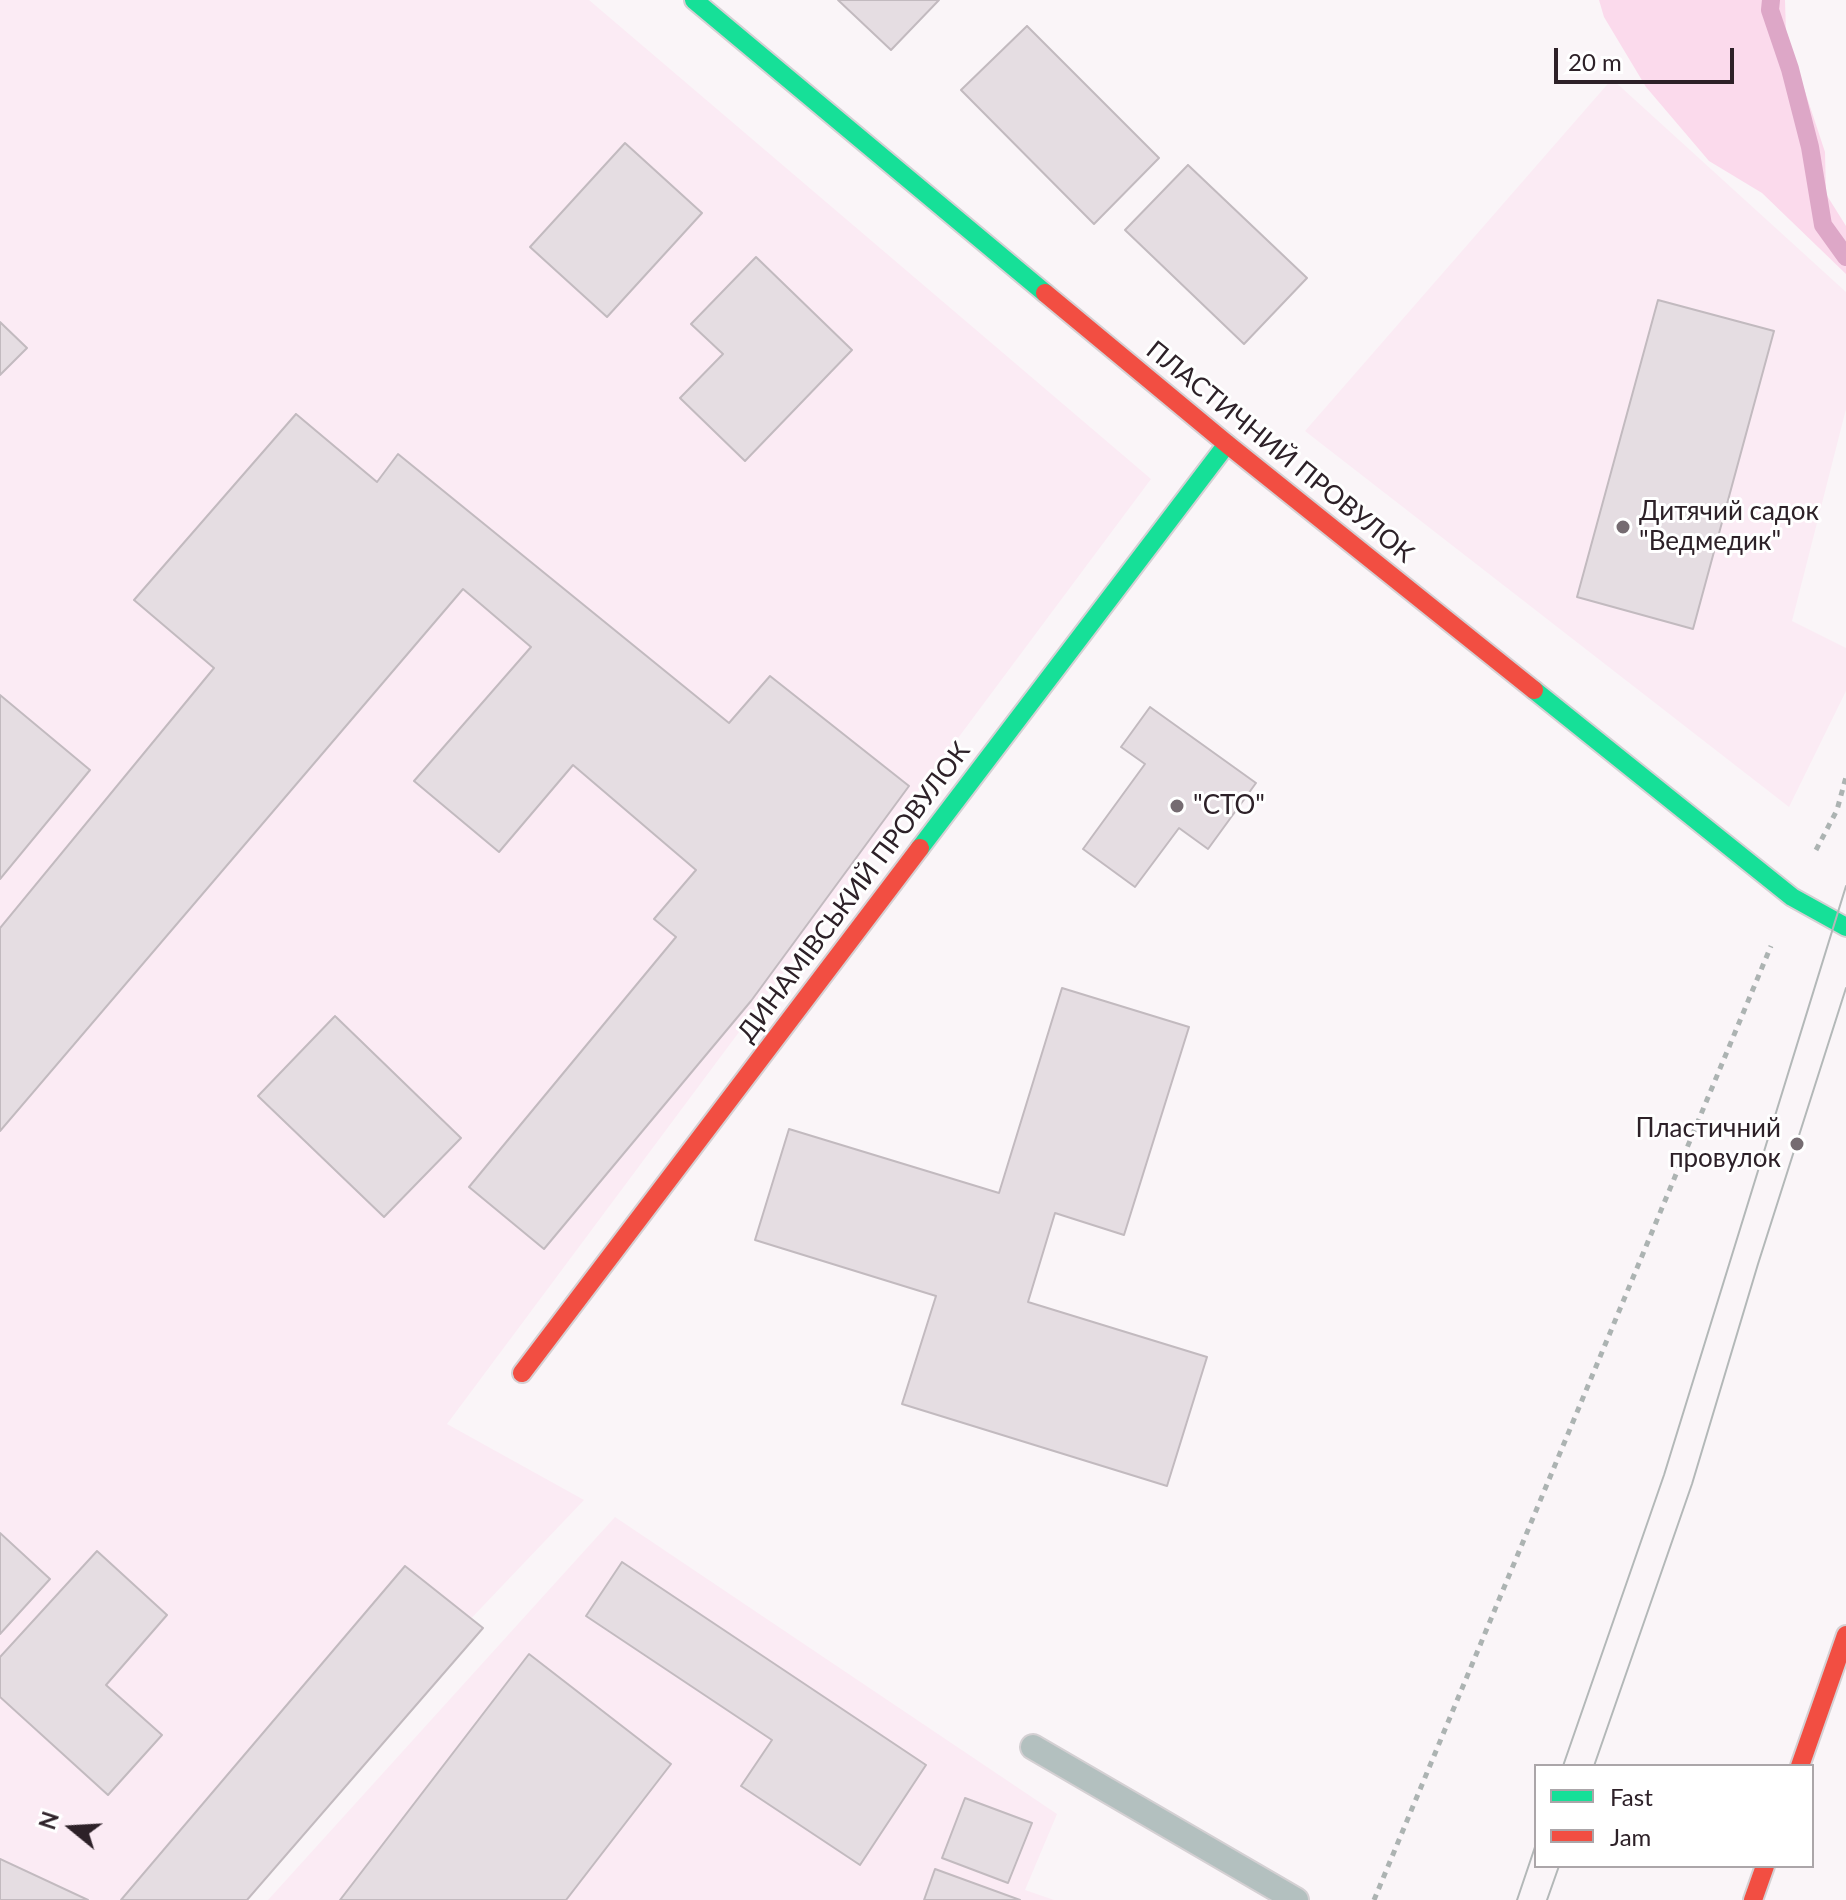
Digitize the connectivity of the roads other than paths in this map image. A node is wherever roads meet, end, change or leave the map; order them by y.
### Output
1 (694, 0) edge
2 (1227, 444) junction
3 (1846, 927) edge
4 (522, 1373) dead end
5 (1846, 1635) edge
6 (1033, 1747) dead end
7 (1801, 1764) edge
8 (1764, 1868) edge
9 (1296, 1900) edge
10 (1753, 1900) edge

1 - 2 street, ПЛАСТИЧНИЙ ПРОВУЛОК
2 - 3 street, ПЛАСТИЧНИЙ ПРОВУЛОК
2 - 4 street, ДИНАМІВСЬКИЙ ПРОВУЛОК
5 - 7 street
6 - 9 lane
8 - 10 street

